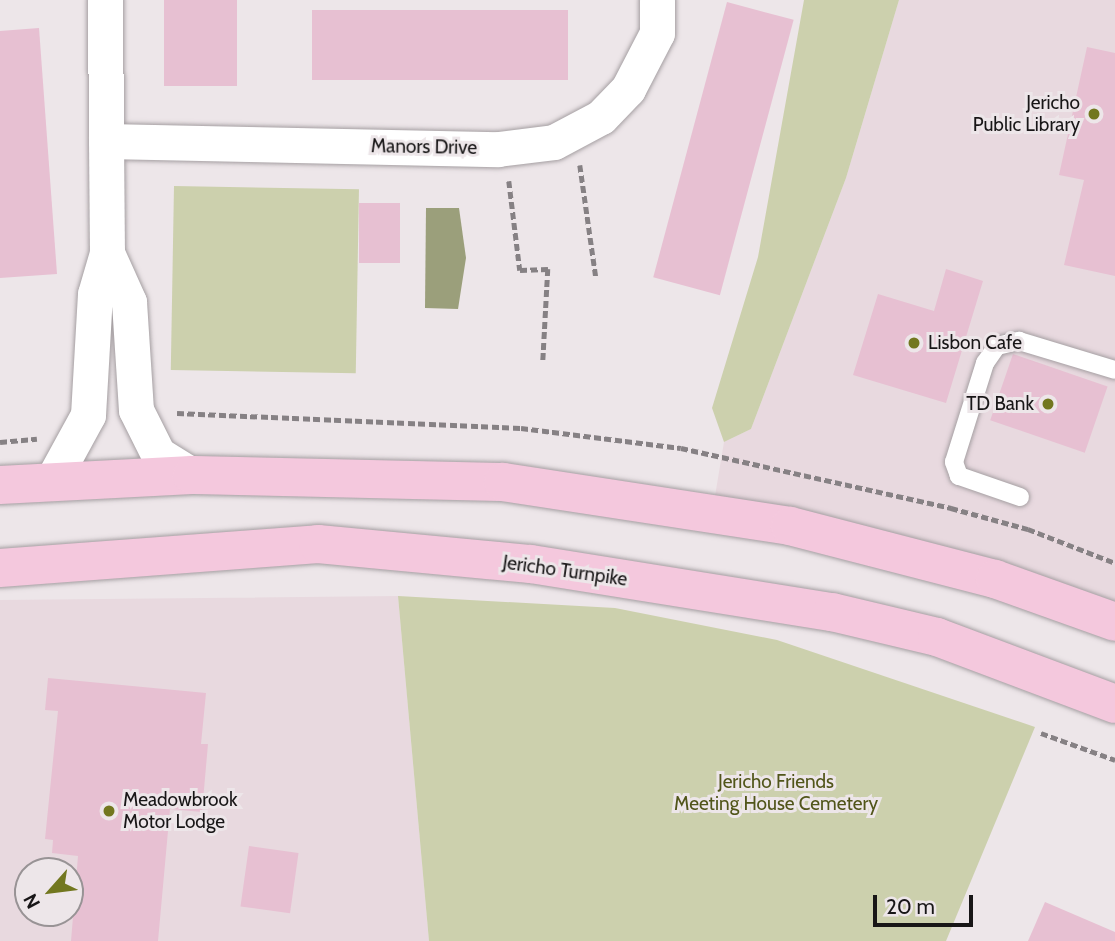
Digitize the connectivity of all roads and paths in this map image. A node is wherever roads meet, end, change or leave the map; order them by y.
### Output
1 (104, 0) edge
2 (657, 0) edge
3 (106, 141) junction
4 (508, 175) dead end
5 (107, 253) junction
6 (543, 361) dead end
7 (1115, 370) edge
8 (172, 412) dead end
9 (47, 438) dead end
10 (0, 442) edge
11 (192, 475) junction
12 (53, 479) junction
13 (0, 485) edge
14 (1020, 497) dead end
15 (1115, 563) edge
16 (0, 568) edge
17 (1115, 622) edge
18 (1115, 704) edge
19 (1041, 733) dead end
20 (1115, 760) edge

1 - 3 street
2 - 3 street, Manors Drive
3 - 5 street
4 - 6 path
5 - 11 street
5 - 12 street
7 - 14 lane
8 - 15 path
9 - 10 path
11 - 12 main road
11 - 17 main road
12 - 13 main road
16 - 18 main road, Jericho Turnpike
19 - 20 path

